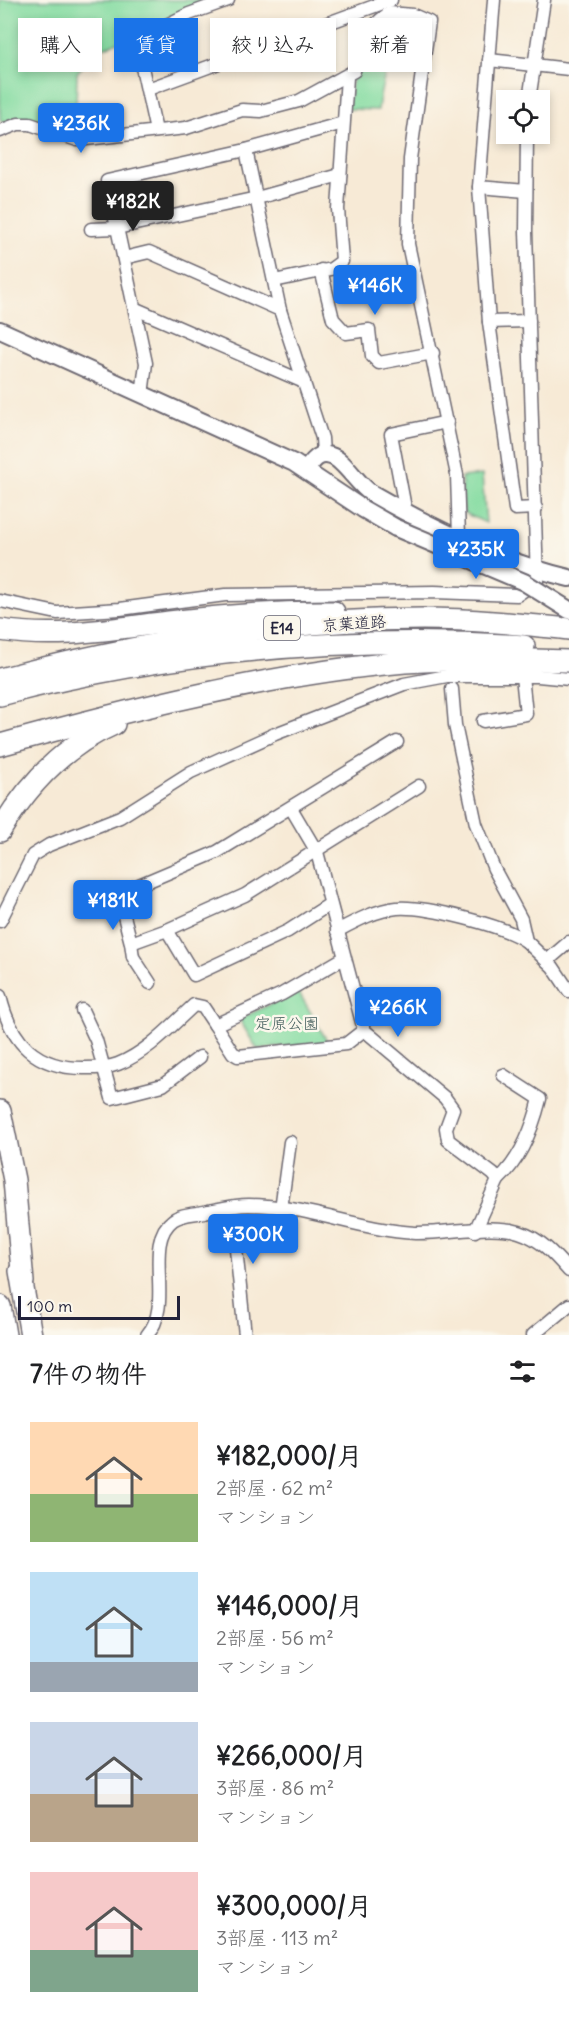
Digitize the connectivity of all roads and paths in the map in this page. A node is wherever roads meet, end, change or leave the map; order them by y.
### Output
1 (228, 0) edge
2 (391, 0) edge
3 (494, 0) edge
4 (544, 0) edge
5 (367, 4) edge
6 (489, 60) junction
7 (533, 65) junction
8 (569, 69) edge
9 (346, 77) junction
10 (148, 89) junction
11 (530, 90) edge
12 (343, 123) junction
13 (2, 127) edge
14 (156, 130) junction
15 (527, 144) edge
16 (246, 150) junction
17 (340, 175) junction
18 (479, 187) junction
19 (526, 191) junction
20 (257, 198) junction
21 (117, 228) junction
22 (91, 229) dead end
23 (124, 258) junction
24 (321, 270) junction
25 (274, 281) junction
26 (136, 309) junction
27 (280, 310) junction
28 (529, 321) junction
29 (489, 322) junction
30 (0, 330) edge
31 (433, 353) junction
32 (304, 382) junction
33 (142, 394) junction
34 (447, 422) junction
35 (323, 454) junction
36 (306, 470) junction
37 (536, 508) junction
38 (405, 513) junction
39 (459, 537) junction
40 (538, 571) junction
41 (569, 578) edge
42 (0, 601) edge
43 (569, 610) edge
44 (423, 619) junction
45 (0, 628) edge
46 (569, 629) edge
47 (569, 650) edge
48 (569, 661) edge
49 (522, 676) junction
50 (0, 679) edge
51 (569, 679) edge
52 (452, 689) dead end
53 (0, 695) edge
54 (200, 696) junction
55 (483, 722) dead end
56 (397, 742) dead end
57 (0, 745) edge
58 (419, 786) dead end
59 (291, 808) junction
60 (0, 831) edge
61 (317, 852) junction
62 (330, 904) junction
63 (0, 920) edge
64 (167, 930) junction
65 (337, 931) junction
66 (526, 941) junction
67 (569, 942) edge
68 (131, 943) junction
69 (344, 958) junction
70 (547, 961) junction
71 (150, 983) dead end
72 (569, 991) edge
73 (0, 996) edge
74 (82, 1010) dead end
75 (215, 1025) junction
76 (364, 1030) junction
77 (200, 1057) dead end
78 (103, 1068) junction
79 (502, 1075) dead end
80 (0, 1112) edge
81 (290, 1142) dead end
82 (498, 1180) junction
83 (5, 1182) edge
84 (281, 1209) junction
85 (216, 1210) junction
86 (475, 1231) junction
87 (569, 1271) edge
88 (569, 1305) edge
89 (0, 1306) edge
90 (0, 1324) edge
91 (4, 1335) edge
92 (31, 1335) edge
93 (147, 1335) edge
94 (245, 1335) edge
95 (533, 1335) edge

1 - 10 street
2 - 5 street
3 - 6 street
4 - 7 street
5 - 10 street
6 - 7 street
6 - 18 street
7 - 8 street
7 - 11 street
9 - 12 street
9 - 14 street
9 - 31 street
10 - 14 street
12 - 16 street
12 - 17 street
13 - 14 street
15 - 19 street
16 - 20 street
16 - 21 street
17 - 20 street
17 - 24 street
18 - 19 street
18 - 29 street
19 - 28 street
20 - 21 street
20 - 25 street
21 - 22 street
21 - 23 street
23 - 26 street
23 - 27 street
24 - 25 street
24 - 31 street
25 - 27 street
26 - 32 street
26 - 33 street
27 - 32 street
28 - 29 street
28 - 37 street
29 - 37 street
30 - 33 street
31 - 34 street
32 - 35 street
33 - 36 street
34 - 38 street
34 - 39 street
35 - 36 street
35 - 38 street
36 - 43 street, bridge
37 - 40 street
38 - 39 street
39 - 40 street
40 - 41 street
40 - 42 street
44 - 45 highway
44 - 46 highway, 京葉道路 / E14
44 - 50 highway, 京葉道路 / E14
47 - 53 highway, 京葉道路 / E14
48 - 54 highway
49 - 51 street
49 - 55 street
49 - 63 street
52 - 66 street
54 - 57 highway
54 - 60 highway
56 - 59 street
58 - 61 street
59 - 61 street
59 - 68 street
61 - 62 street
61 - 64 street
62 - 64 street
62 - 65 street
64 - 68 street
65 - 66 street
65 - 69 street
66 - 70 street
67 - 70 street
68 - 71 street
69 - 75 street
69 - 76 street
70 - 72 street
73 - 78 street
74 - 78 street
75 - 76 street
75 - 78 street
76 - 82 street
77 - 78 street
79 - 82 street
80 - 83 highway
81 - 84 street
82 - 86 street
83 - 92 highway
84 - 85 street
84 - 86 street
85 - 93 street
85 - 94 street
86 - 87 street
88 - 95 street
89 - 91 highway
90 - 91 highway

